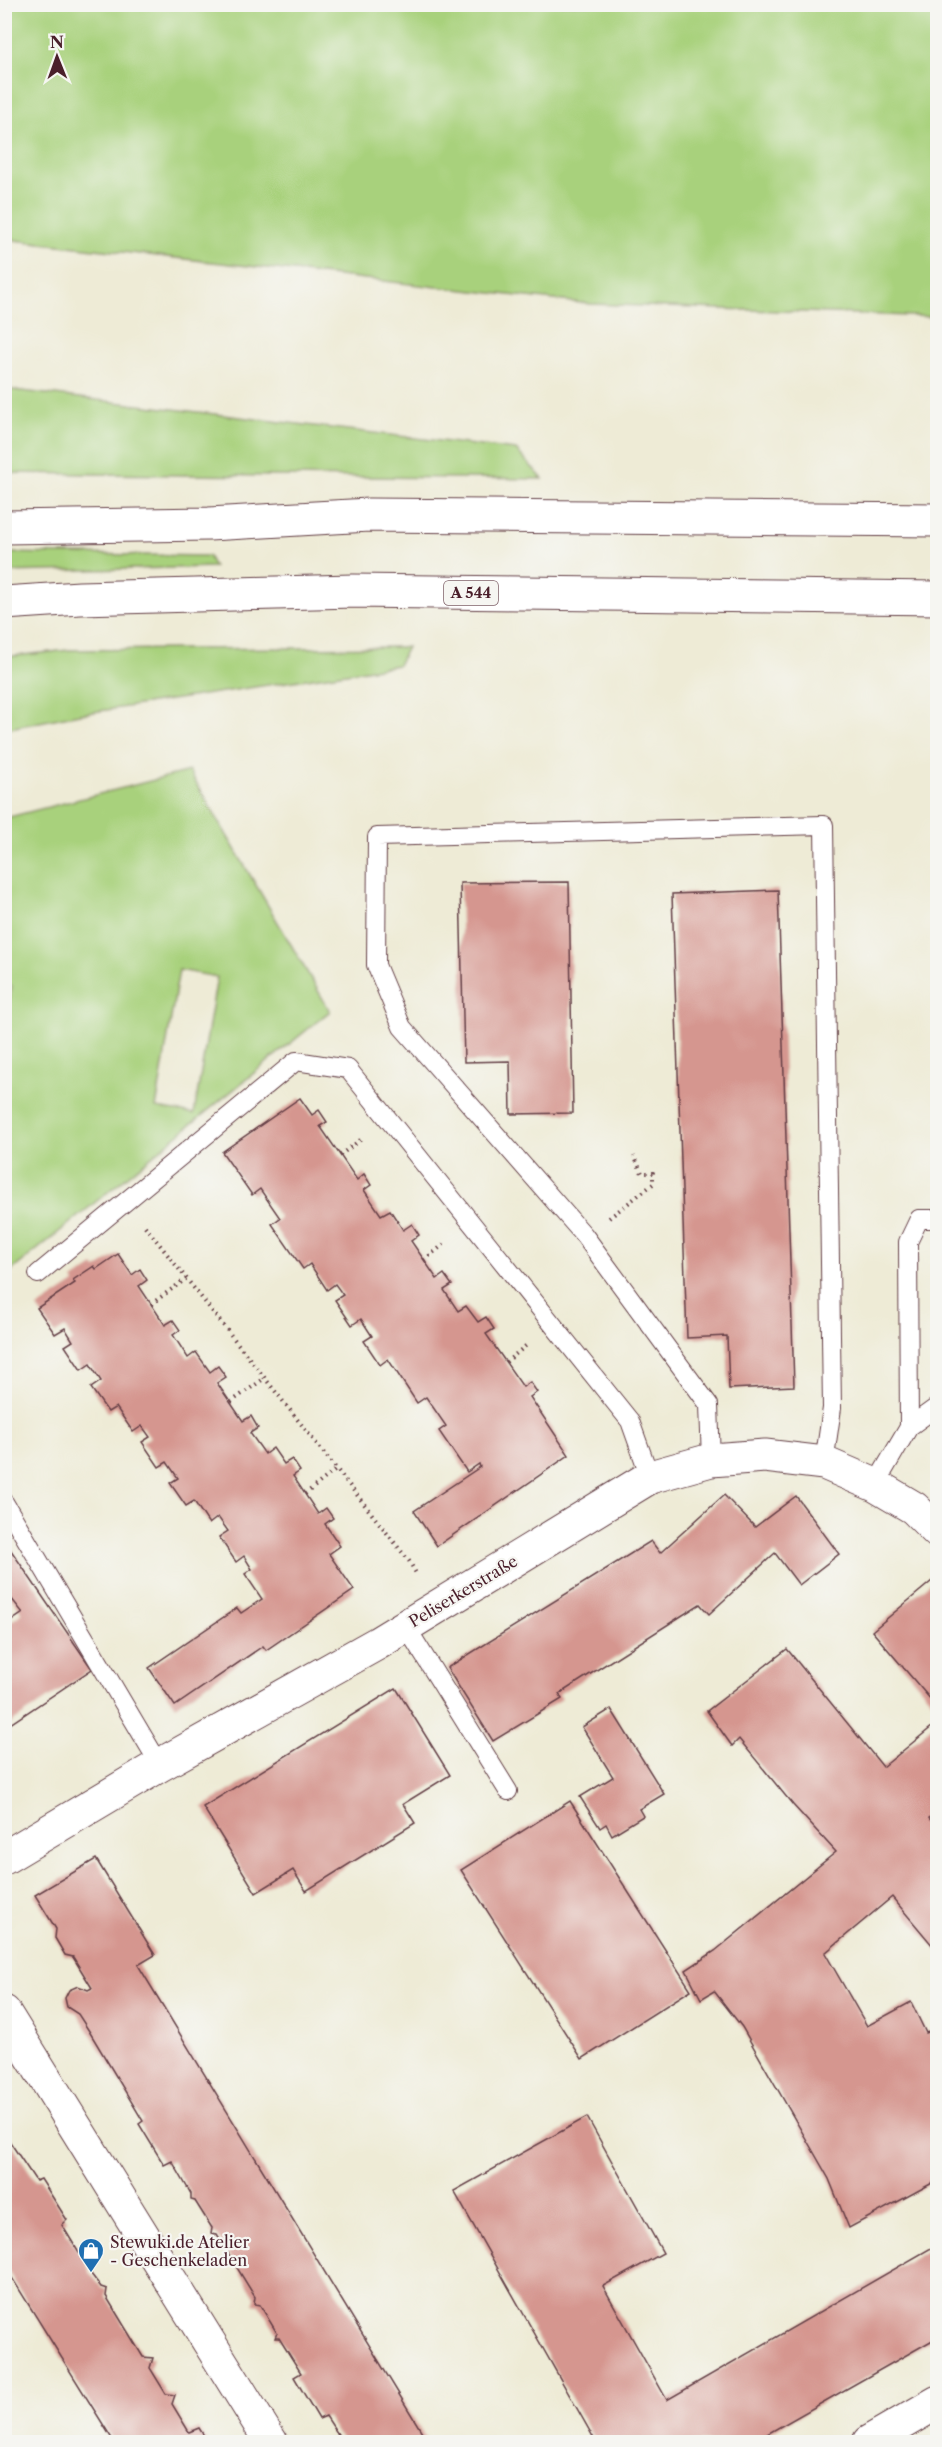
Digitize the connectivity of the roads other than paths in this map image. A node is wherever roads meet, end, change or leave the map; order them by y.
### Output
1 (938, 520) edge
2 (4, 527) edge
3 (938, 598) edge
4 (4, 603) edge
5 (928, 1219) edge
6 (38, 1274) dead end
7 (938, 1406) edge
8 (909, 1427) junction
9 (711, 1460) junction
10 (824, 1463) junction
11 (650, 1477) junction
12 (874, 1485) junction
13 (4, 1502) edge
14 (938, 1532) edge
15 (405, 1625) junction
16 (160, 1765) junction
17 (508, 1791) dead end
18 (4, 1858) edge
19 (4, 2012) edge
20 (938, 2402) edge
21 (271, 2442) edge
22 (869, 2442) edge

1 - 2 main road
3 - 4 main road, A 544
5 - 8 lane
6 - 11 lane
7 - 8 lane
8 - 12 lane
9 - 10 main road, Peliserkerstraße
9 - 10 lane
9 - 11 main road, Peliserkerstraße
10 - 12 main road, Peliserkerstraße
11 - 15 main road, Peliserkerstraße
12 - 14 main road, Peliserkerstraße
13 - 16 lane
15 - 16 main road, Peliserkerstraße
15 - 17 lane
16 - 18 main road, Peliserkerstraße
19 - 21 main road
20 - 22 main road

